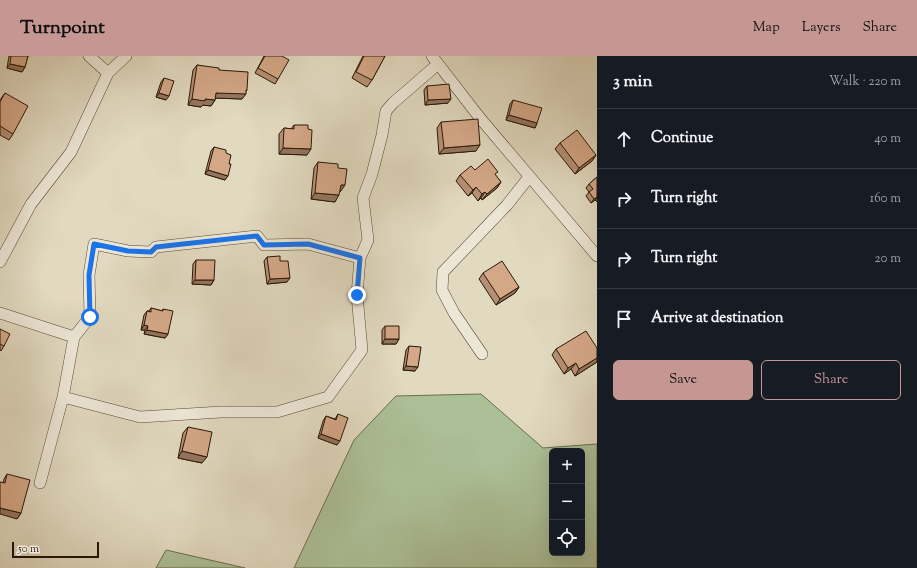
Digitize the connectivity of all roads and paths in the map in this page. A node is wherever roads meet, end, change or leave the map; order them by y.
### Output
1 (88, 56) edge
2 (126, 56) edge
3 (435, 60) edge
4 (108, 73) junction
5 (529, 177) junction
6 (597, 256) edge
7 (360, 258) junction
8 (0, 262) edge
9 (0, 313) edge
10 (74, 337) junction
11 (482, 354) dead end
12 (63, 397) junction
13 (40, 483) dead end

1 - 4 street
2 - 4 street
3 - 5 street
3 - 7 street
4 - 8 street
5 - 6 street
5 - 11 street
7 - 10 street
7 - 12 street
9 - 10 street
10 - 12 street
12 - 13 street

